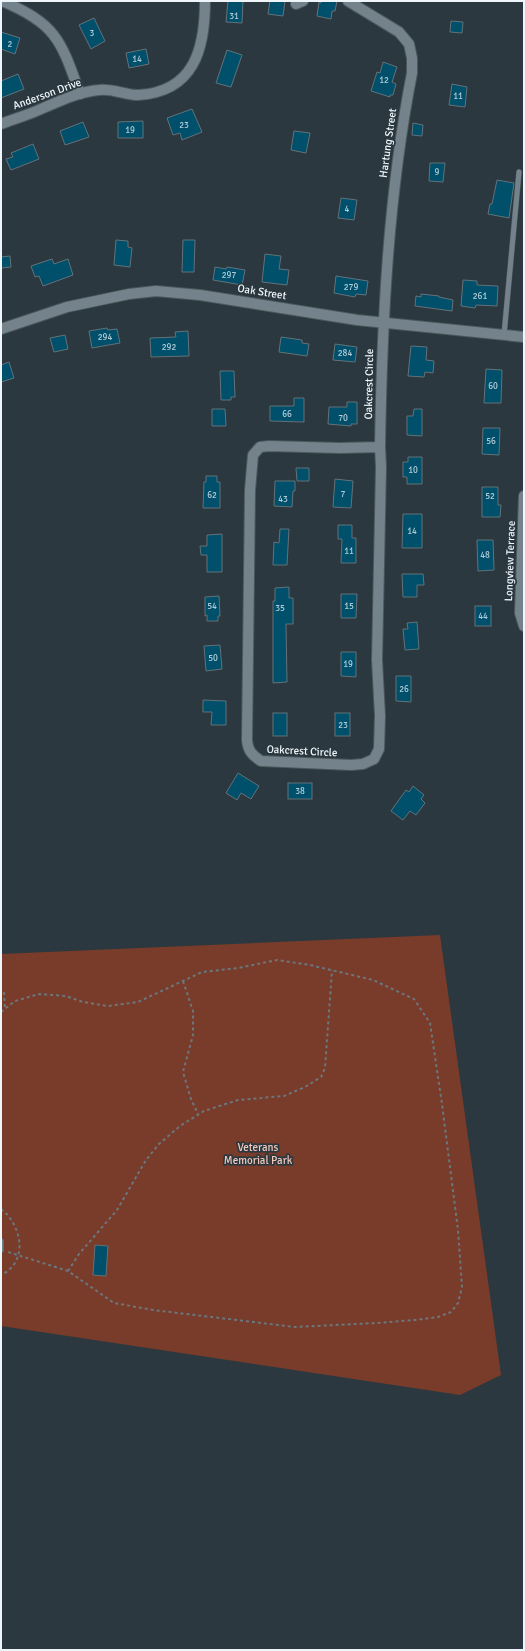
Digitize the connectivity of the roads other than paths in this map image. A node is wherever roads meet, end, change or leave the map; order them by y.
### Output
1 (2, 1) edge
2 (205, 1) edge
3 (348, 1) edge
4 (80, 94) junction
5 (1, 124) edge
6 (519, 172) dead end
7 (383, 322) junction
8 (1, 329) edge
9 (504, 335) junction
10 (524, 337) edge
11 (380, 447) junction
12 (524, 496) edge
13 (524, 626) edge
14 (1, 1241) edge
15 (1, 1250) edge

1 - 4 street
2 - 4 street, Anderson Drive
3 - 7 street, Hartung Street
4 - 5 street, Anderson Drive
6 - 9 lane
7 - 8 street, Oak Street
7 - 9 street, Oak Street
7 - 11 street, Oakcrest Circle
9 - 10 street, Oak Street
11 - 11 street, Oakcrest Circle
12 - 13 street, Longview Terrace
14 - 15 lane

